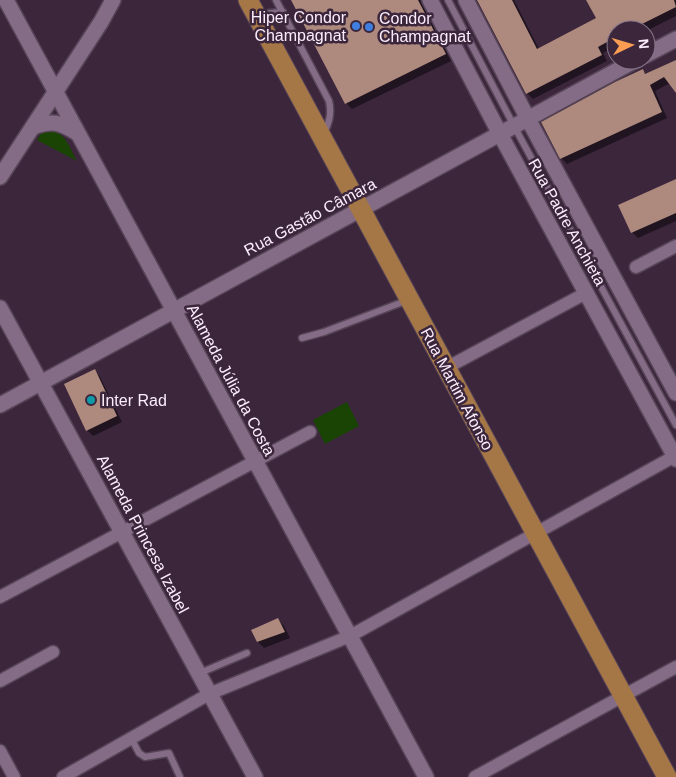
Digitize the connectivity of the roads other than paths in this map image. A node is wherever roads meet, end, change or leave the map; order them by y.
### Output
1 (6, 0) edge
2 (113, 0) edge
3 (276, 0) edge
4 (430, 0) edge
5 (448, 0) edge
6 (466, 0) edge
7 (252, 7) edge
8 (283, 12) junction
9 (676, 38) edge
10 (656, 49) edge
11 (618, 70) edge
12 (55, 91) junction
13 (528, 119) junction
14 (514, 126) junction
15 (32, 127) junction
16 (79, 134) junction
17 (500, 134) junction
18 (323, 139) junction
19 (0, 177) edge
20 (361, 209) junction
21 (676, 246) edge
22 (636, 267) dead end
23 (586, 293) junction
24 (409, 299) junction
25 (0, 308) edge
26 (174, 311) junction
27 (302, 338) dead end
28 (446, 368) junction
29 (40, 383) junction
30 (676, 392) edge
31 (0, 405) edge
32 (676, 425) edge
33 (310, 432) dead end
34 (675, 457) edge
35 (255, 461) junction
36 (122, 532) junction
37 (535, 533) junction
38 (0, 597) edge
39 (350, 636) junction
40 (53, 652) dead end
41 (247, 653) dead end
42 (676, 667) edge
43 (199, 674) junction
44 (0, 681) edge
45 (210, 694) junction
46 (623, 696) junction
47 (131, 738) junction
48 (0, 751) edge
49 (14, 777) edge
50 (63, 777) edge
51 (180, 777) edge
52 (255, 777) edge
53 (426, 777) edge
54 (475, 777) edge
55 (667, 777) edge

1 - 12 street, Alameda Júlia da Costa
2 - 12 street
3 - 8 lane
4 - 17 street, Rua Padre Anchieta
5 - 14 lane
6 - 13 street, Rua Padre Anchieta
7 - 8 lane
7 - 18 main road, Rua Martim Afonso
8 - 18 lane
9 - 10 street
11 - 13 street, Rua Gastão Câmara
12 - 15 street
12 - 16 street, Alameda Júlia da Costa
13 - 14 street, Rua Gastão Câmara
13 - 30 street, Rua Padre Anchieta
14 - 17 street, Rua Gastão Câmara
14 - 32 lane
15 - 16 street
15 - 19 street
16 - 26 street, Alameda Júlia da Costa
17 - 20 street, Rua Gastão Câmara
17 - 23 street, Rua Padre Anchieta
18 - 20 main road, Rua Martim Afonso
20 - 24 main road, Rua Martim Afonso
20 - 26 street, Rua Gastão Câmara
21 - 22 street
23 - 28 street
23 - 34 street, Rua Padre Anchieta
24 - 27 lane
24 - 28 main road, Rua Martim Afonso
25 - 29 street, Alameda Princesa Izabel
26 - 29 street, Rua Gastão Câmara
26 - 35 street, Alameda Júlia da Costa
28 - 37 main road, Rua Martim Afonso
29 - 31 street, Rua Gastão Câmara
29 - 36 street, Alameda Princesa Izabel
33 - 35 street
34 - 37 street
35 - 36 street
35 - 39 street, Alameda Júlia da Costa
36 - 38 street
36 - 43 street, Alameda Princesa Izabel
37 - 39 street
37 - 46 main road, Rua Martim Afonso
39 - 45 street
39 - 53 street, Alameda Júlia da Costa
40 - 44 street
41 - 43 lane
42 - 46 street
43 - 45 street, Alameda Princesa Izabel
45 - 47 street
45 - 52 street, Alameda Princesa Izabel
46 - 54 street
46 - 55 main road, Rua Martim Afonso
47 - 50 street
47 - 51 lane
48 - 49 street

